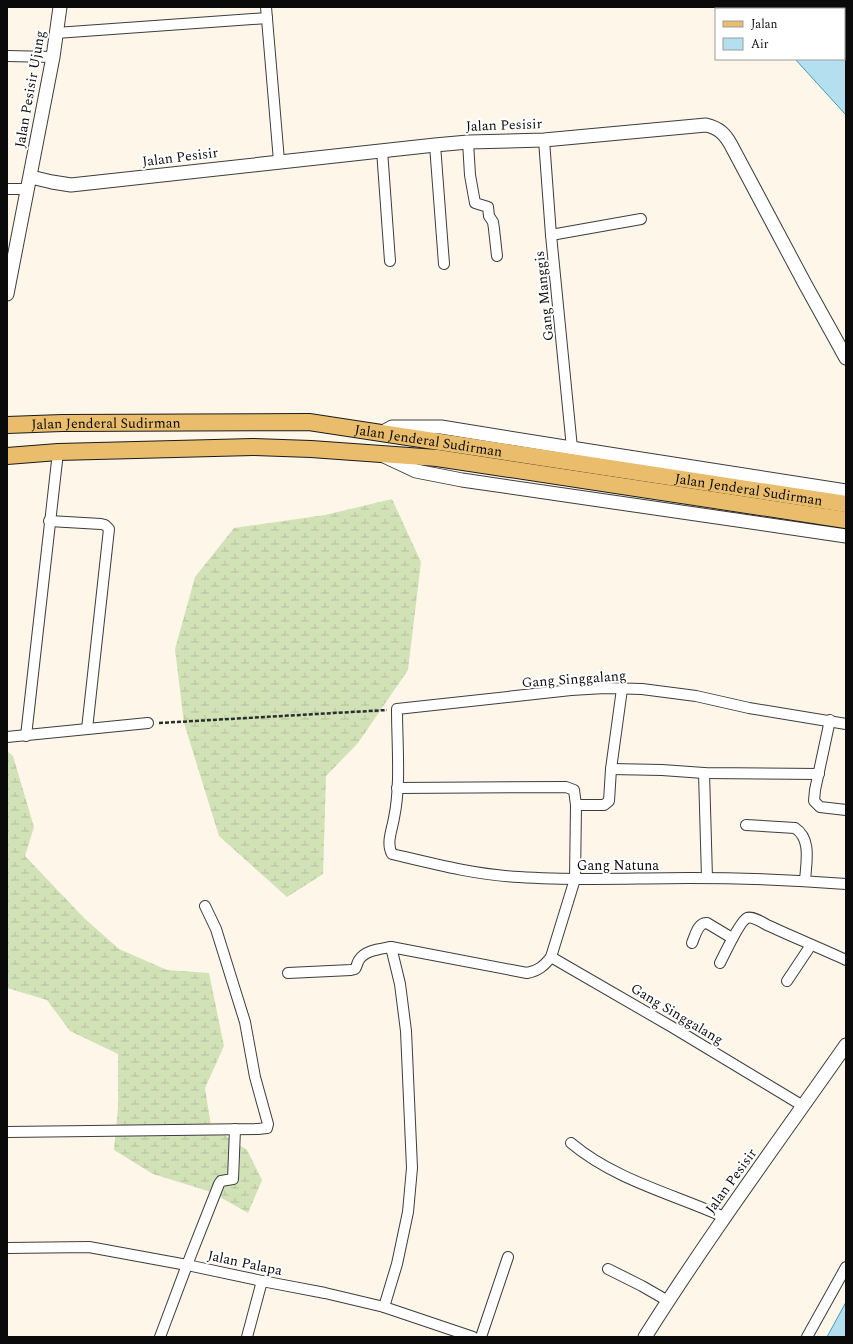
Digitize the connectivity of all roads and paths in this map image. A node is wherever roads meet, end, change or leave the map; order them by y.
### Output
1 (60, 7) edge
2 (266, 7) edge
3 (267, 18) junction
4 (56, 33) junction
5 (7, 56) edge
6 (53, 57) junction
7 (544, 140) junction
8 (468, 142) junction
9 (435, 144) junction
10 (382, 150) junction
11 (279, 161) junction
12 (29, 183) junction
13 (7, 189) edge
14 (641, 219) dead end
15 (552, 234) junction
16 (498, 256) dead end
17 (390, 261) dead end
18 (444, 264) dead end
19 (7, 294) edge
20 (846, 358) edge
21 (7, 425) edge
22 (381, 434) junction
23 (572, 448) junction
24 (58, 452) junction
25 (380, 454) junction
26 (7, 456) edge
27 (846, 490) edge
28 (846, 504) edge
29 (846, 520) edge
30 (49, 521) junction
31 (846, 536) edge
32 (622, 689) junction
33 (397, 709) junction
34 (830, 720) junction
35 (148, 723) joint
36 (846, 724) edge
37 (87, 729) junction
38 (26, 736) junction
39 (7, 737) edge
40 (611, 769) junction
41 (704, 773) junction
42 (819, 774) junction
43 (397, 788) junction
44 (576, 805) junction
45 (846, 810) edge
46 (746, 825) dead end
47 (707, 878) junction
48 (575, 879) junction
49 (805, 881) junction
50 (846, 884) edge
51 (205, 906) dead end
52 (732, 938) junction
53 (692, 943) dead end
54 (811, 945) junction
55 (391, 947) junction
56 (551, 957) junction
57 (846, 960) edge
58 (720, 963) dead end
59 (288, 973) dead end
60 (786, 981) dead end
61 (846, 1045) edge
62 (803, 1106) junction
63 (235, 1129) junction
64 (7, 1132) edge
65 (571, 1144) dead end
66 (724, 1217) junction
67 (7, 1248) edge
68 (508, 1257) dead end
69 (187, 1265) junction
70 (846, 1267) edge
71 (608, 1269) dead end
72 (262, 1281) junction
73 (668, 1301) junction
74 (384, 1307) junction
75 (160, 1337) edge
76 (247, 1337) edge
77 (473, 1337) edge
78 (481, 1337) edge
79 (645, 1337) edge
80 (808, 1337) edge

1 - 4 street, Jalan Pesisir Ujung
2 - 3 street
3 - 4 street
3 - 11 street
4 - 6 street, Jalan Pesisir Ujung
5 - 6 street
6 - 12 street, Jalan Pesisir Ujung
7 - 8 street, Jalan Pesisir
7 - 15 street, Gang Manggis
7 - 20 street, Jalan Pesisir
8 - 9 street, Jalan Pesisir
8 - 16 street
9 - 10 street, Jalan Pesisir
9 - 18 street
10 - 11 street, Jalan Pesisir
10 - 17 street
11 - 12 street, Jalan Pesisir
12 - 13 street
12 - 19 street, Jalan Pesisir Ujung
14 - 15 street
15 - 23 street, Gang Manggis
21 - 22 main road, Jalan Jenderal Sudirman
22 - 23 street
22 - 28 main road, Jalan Jenderal Sudirman
23 - 27 street
24 - 25 main road, Jalan Jenderal Sudirman
24 - 26 main road, Jalan Jenderal Sudirman
24 - 30 street
25 - 29 main road, Jalan Jenderal Sudirman
25 - 31 street
30 - 37 street
30 - 38 street
32 - 33 street, Gang Singgalang
32 - 34 street, Gang Singgalang
32 - 40 street
33 - 35 path
33 - 43 street
34 - 36 street, Gang Singgalang
34 - 42 street
35 - 37 street
37 - 38 street
38 - 39 street
40 - 41 street
40 - 44 street
41 - 42 street
41 - 47 street
42 - 45 street
43 - 44 street
43 - 48 street, Gang Natuna
44 - 48 street
46 - 49 street
47 - 48 street, Gang Natuna
47 - 49 street, Gang Natuna
48 - 56 street
49 - 50 street, Gang Natuna
51 - 63 street
52 - 53 street
52 - 54 street
52 - 58 street
54 - 57 street
54 - 60 street
55 - 56 street
55 - 59 street
55 - 74 street
56 - 62 street, Gang Singgalang
61 - 62 street, Jalan Pesisir
62 - 66 street, Jalan Pesisir
63 - 64 street
63 - 69 street
65 - 66 street
66 - 73 street, Jalan Pesisir
67 - 69 street, Jalan Palapa
68 - 78 street
69 - 72 street, Jalan Palapa
69 - 75 street
70 - 80 street
71 - 73 street
72 - 74 street, Jalan Palapa
72 - 76 street
73 - 79 street, Jalan Pesisir
74 - 77 street, Jalan Palapa

